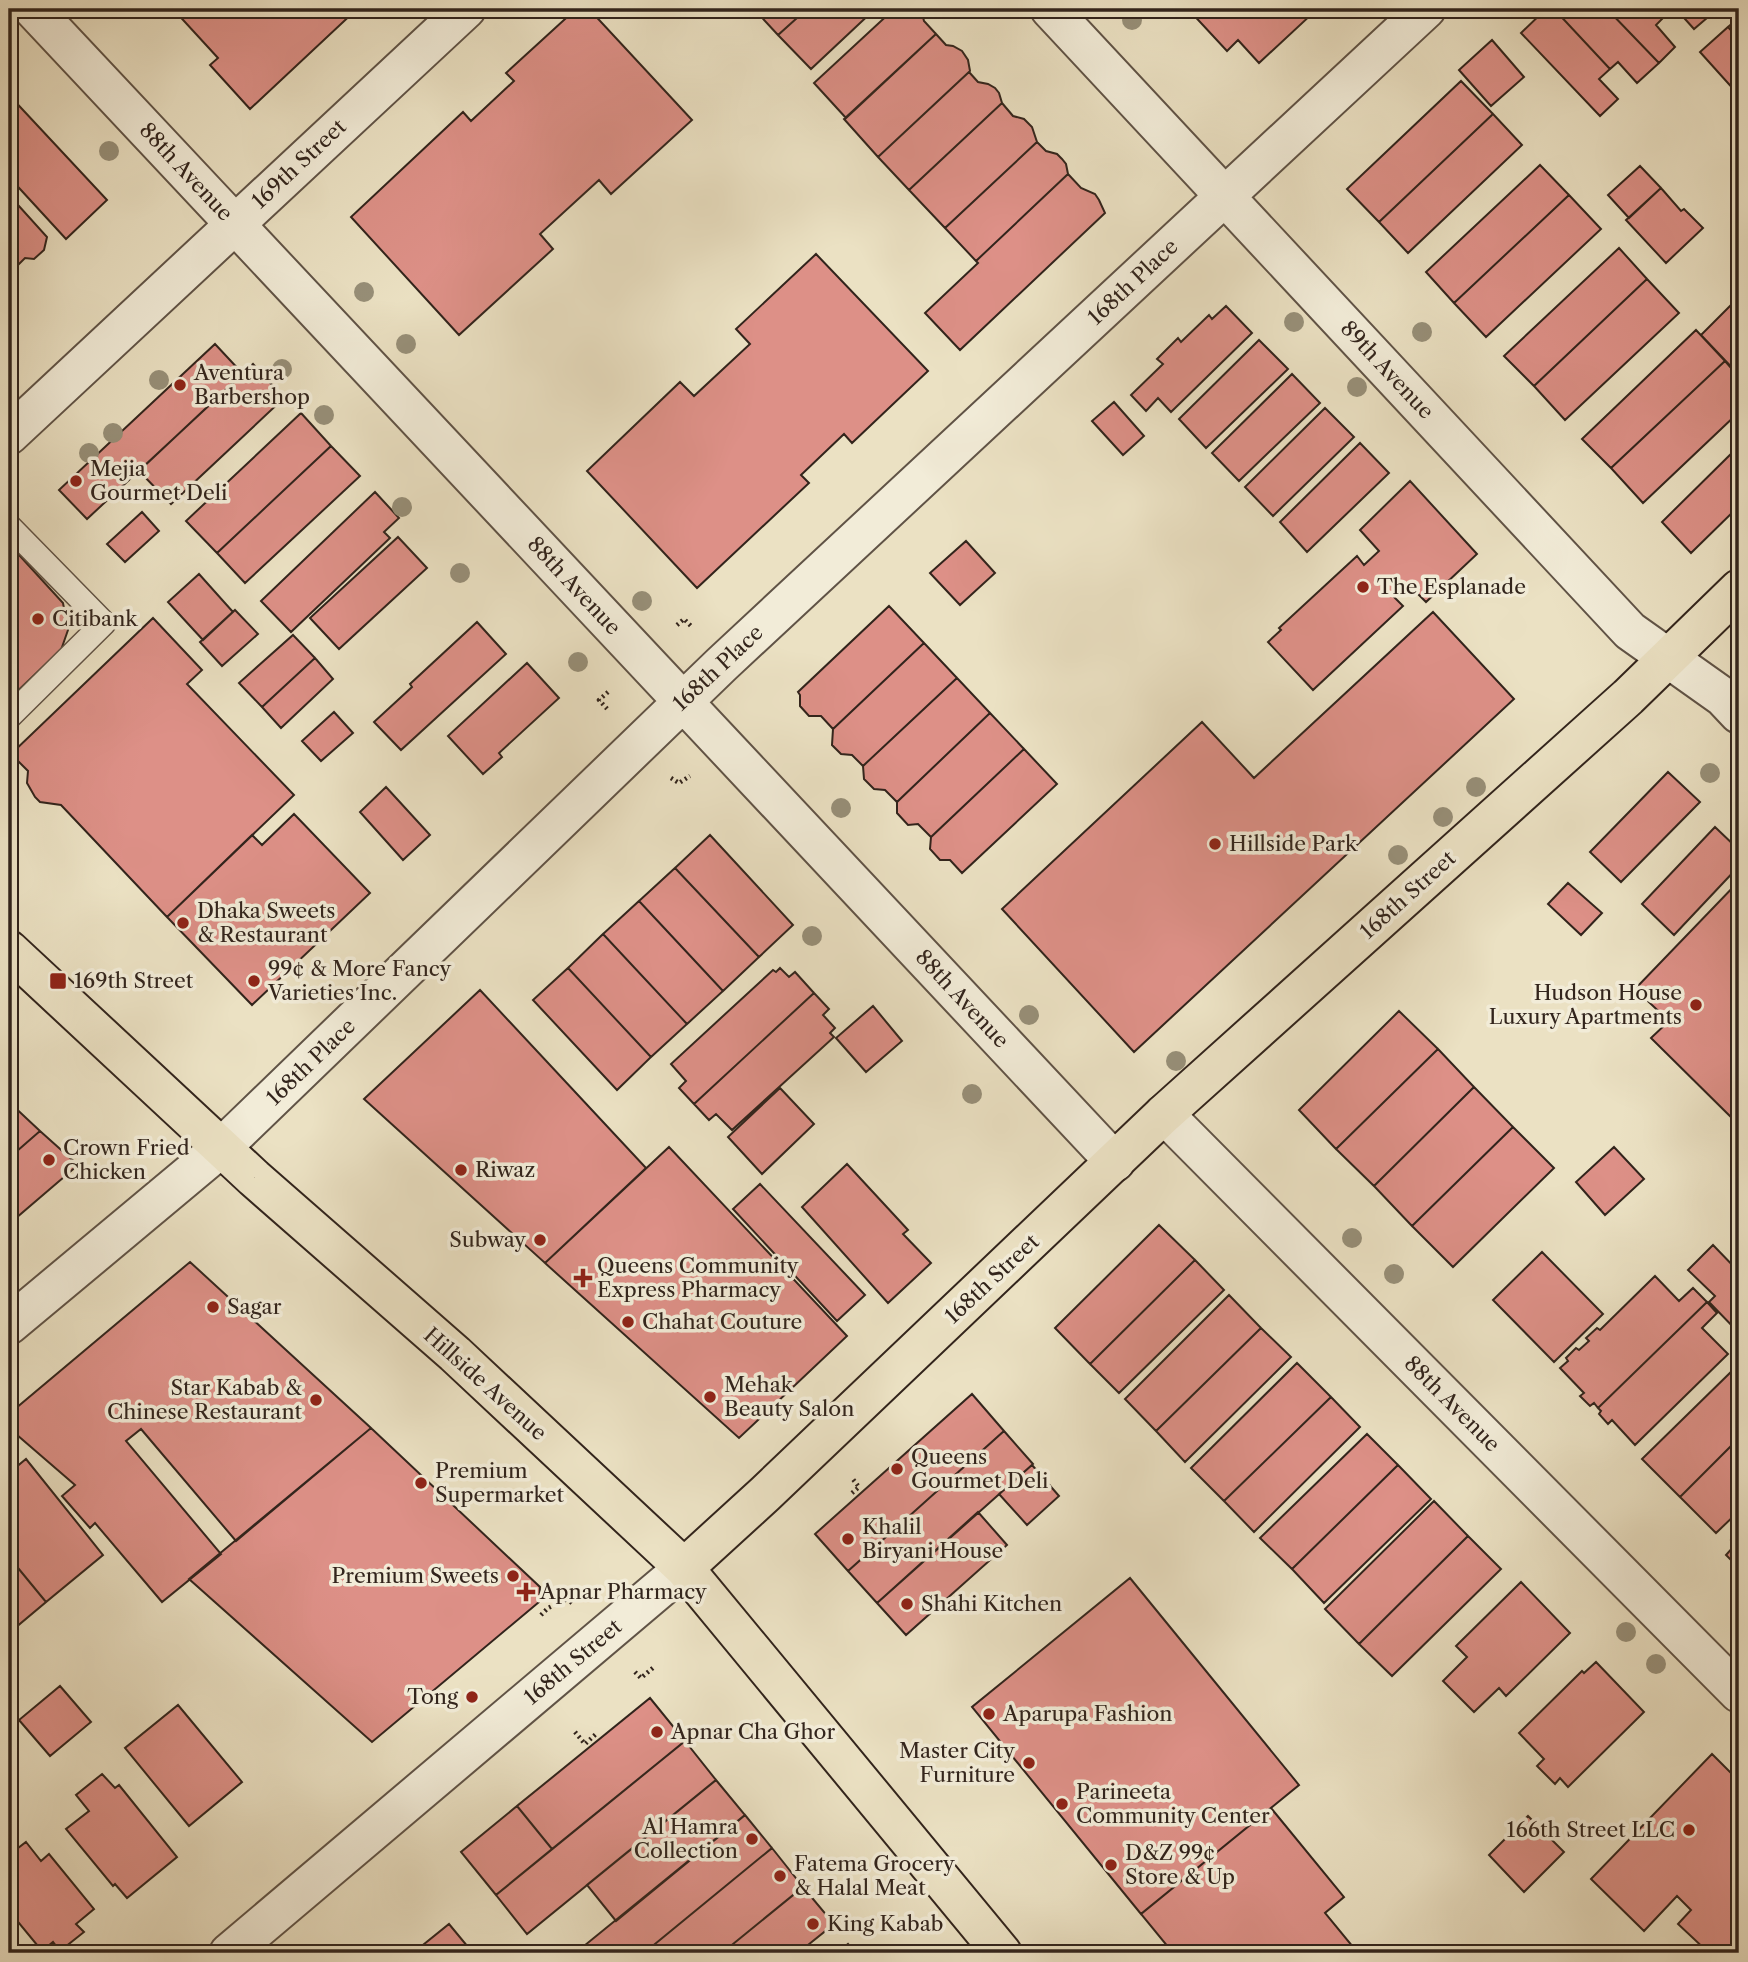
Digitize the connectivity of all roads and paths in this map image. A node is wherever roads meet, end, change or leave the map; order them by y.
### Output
1 (33, 9) edge
2 (466, 9) edge
3 (1050, 9) edge
4 (1426, 9) edge
5 (1225, 196) junction
6 (234, 224) junction
7 (9, 435) edge
8 (9, 526) edge
9 (1739, 589) edge
10 (1669, 659) junction
11 (610, 689) dead end
12 (683, 701) junction
13 (1739, 713) edge
14 (611, 714) dead end
15 (9, 717) edge
16 (663, 773) dead end
17 (694, 773) dead end
18 (9, 950) edge
19 (1164, 1114) junction
20 (221, 1148) junction
21 (1115, 1162) junction
22 (9, 1325) edge
23 (852, 1478) dead end
24 (852, 1493) dead end
25 (684, 1568) junction
26 (567, 1599) dead end
27 (541, 1615) dead end
28 (630, 1666) dead end
29 (654, 1667) dead end
30 (1739, 1693) edge
31 (575, 1732) dead end
32 (596, 1734) dead end
33 (229, 1953) edge
34 (1002, 1953) edge

1 - 6 street, 88th Avenue
2 - 6 street, 169th Street
3 - 5 street, 89th Avenue
4 - 5 street, 168th Place
5 - 10 street, 89th Avenue
5 - 12 street, 168th Place
6 - 7 street, 169th Street
6 - 12 street, 88th Avenue
8 - 15 lane
9 - 10 main road, 168th Street
10 - 13 street, 89th Avenue
10 - 19 main road, 168th Street
11 - 14 path
12 - 20 street, 168th Place
12 - 21 street, 88th Avenue
16 - 17 path
18 - 20 main road, Hillside Avenue
19 - 21 main road, 168th Street
19 - 30 street, 88th Avenue
20 - 22 street, 168th Place
20 - 25 main road, Hillside Avenue
21 - 25 main road, 168th Street
23 - 24 path
25 - 33 street, 168th Street
25 - 34 main road, Hillside Avenue
26 - 27 path
28 - 29 path
31 - 32 path

